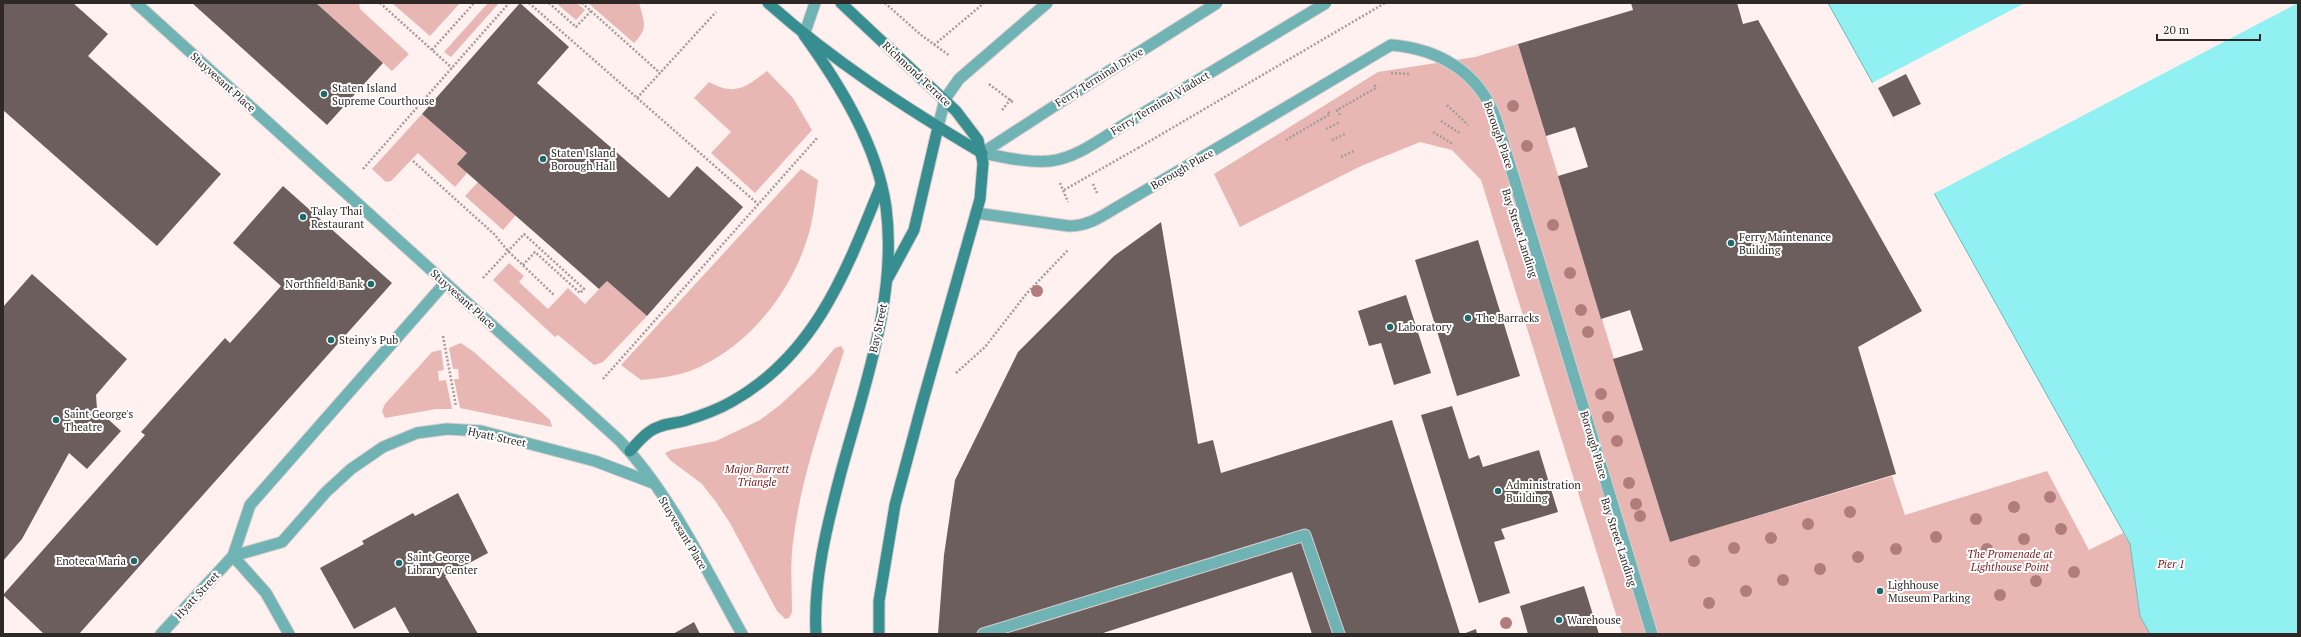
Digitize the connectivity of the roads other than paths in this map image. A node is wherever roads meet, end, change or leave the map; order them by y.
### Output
1 (136, 3) edge
2 (768, 3) edge
3 (815, 3) edge
4 (841, 3) edge
5 (1047, 3) edge
6 (1217, 3) edge
7 (1326, 3) edge
8 (804, 35) junction
9 (945, 99) junction
10 (938, 127) junction
11 (982, 153) junction
12 (881, 185) junction
13 (976, 213) junction
14 (887, 280) junction
15 (445, 283) junction
16 (630, 451) junction
17 (653, 484) junction
18 (233, 556) junction
19 (161, 634) edge
20 (289, 634) edge
21 (742, 634) edge
22 (816, 634) edge
23 (879, 634) edge
24 (983, 634) edge
25 (1339, 634) edge
26 (1652, 634) edge

1 - 15 street, Stuyvesant Place
2 - 8 main road
3 - 8 street
4 - 9 main road, Richmond Terrace
5 - 9 street
6 - 11 street, Ferry Terminal Drive, bridge
7 - 11 street, Ferry Terminal Viaduct, bridge
8 - 10 main road
8 - 12 main road, Bay Street
9 - 10 street
9 - 11 main road, Richmond Terrace
10 - 11 main road
10 - 14 main road
11 - 13 main road
12 - 14 main road, Bay Street
12 - 16 main road
13 - 23 main road
13 - 26 street, Borough Place, bridge
14 - 22 main road, Bay Street
15 - 16 street, Stuyvesant Place
15 - 18 street, Hyatt Street
16 - 17 street, Stuyvesant Place
17 - 18 street, Hyatt Street
17 - 21 street, Stuyvesant Place
18 - 19 street, Hyatt Street
18 - 20 street
24 - 25 street

